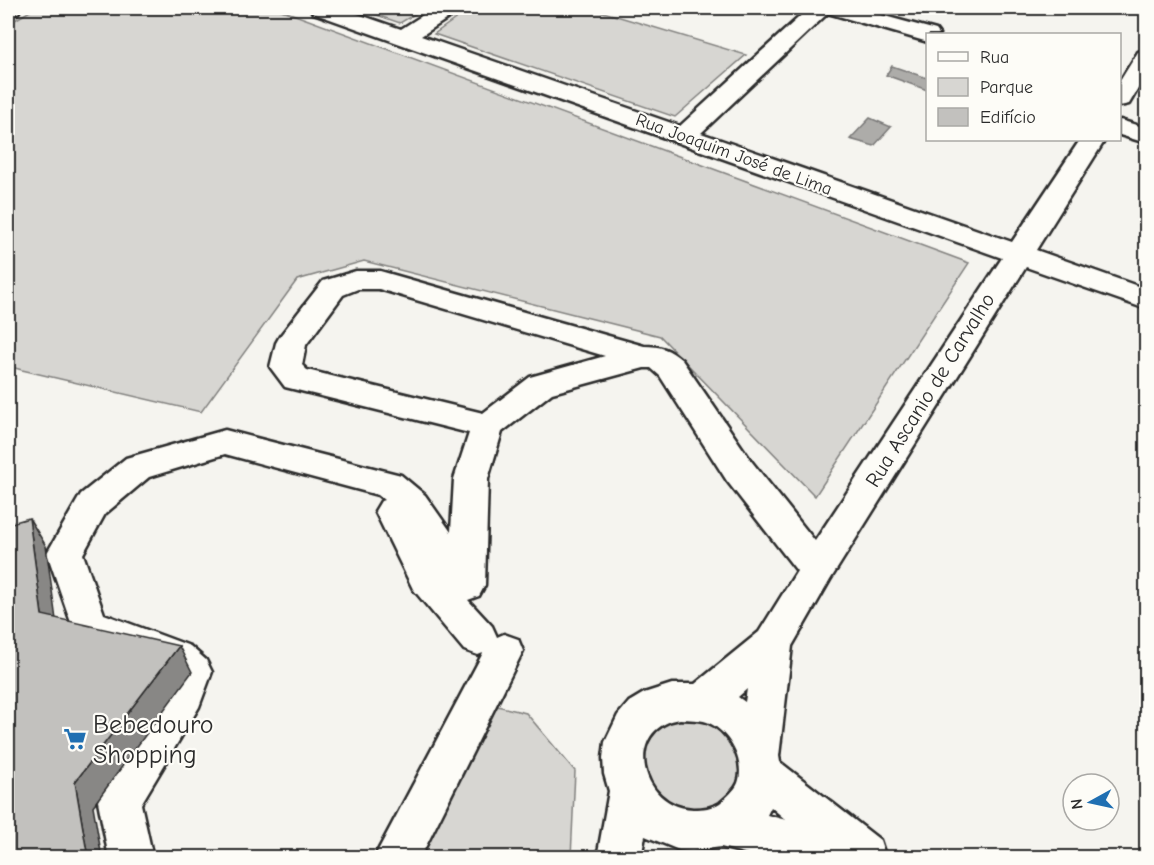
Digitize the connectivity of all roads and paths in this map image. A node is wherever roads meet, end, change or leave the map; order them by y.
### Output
1 (321, 8) edge
2 (448, 8) edge
3 (821, 8) edge
4 (833, 8) edge
5 (926, 35) edge
6 (405, 36) junction
7 (1146, 57) edge
8 (1121, 94) edge
9 (1121, 128) edge
10 (683, 136) junction
11 (1146, 136) edge
12 (1091, 141) edge
13 (1017, 254) junction
14 (1146, 299) edge
15 (644, 357) junction
16 (488, 426) junction
17 (414, 505) junction
18 (817, 569) junction
19 (773, 644) junction
20 (703, 702) junction
21 (760, 763) junction
22 (630, 793) junction
23 (710, 838) edge
24 (132, 858) edge
25 (396, 858) edge
26 (619, 858) edge
27 (855, 858) edge
28 (865, 858) edge

1 - 6 street, Rua Joaquim José de Lima
2 - 6 street
3 - 10 street
4 - 5 street
6 - 10 street, Rua Joaquim José de Lima
7 - 8 street
9 - 11 street
10 - 13 street, Rua Joaquim José de Lima
12 - 13 street, Rua Ascanio de Carvalho
13 - 14 street, Rua Joaquim José de Lima
13 - 18 street, Rua Ascanio de Carvalho
15 - 16 street
15 - 16 street
15 - 18 street
16 - 17 street
17 - 24 street
17 - 25 street
18 - 19 street, Rua Ascanio de Carvalho
19 - 20 street, Rua Ascanio de Carvalho
19 - 21 street, Rua Ascanio de Carvalho
20 - 21 street
20 - 22 street
21 - 23 street
21 - 28 street
22 - 23 street
22 - 26 street
23 - 27 street

